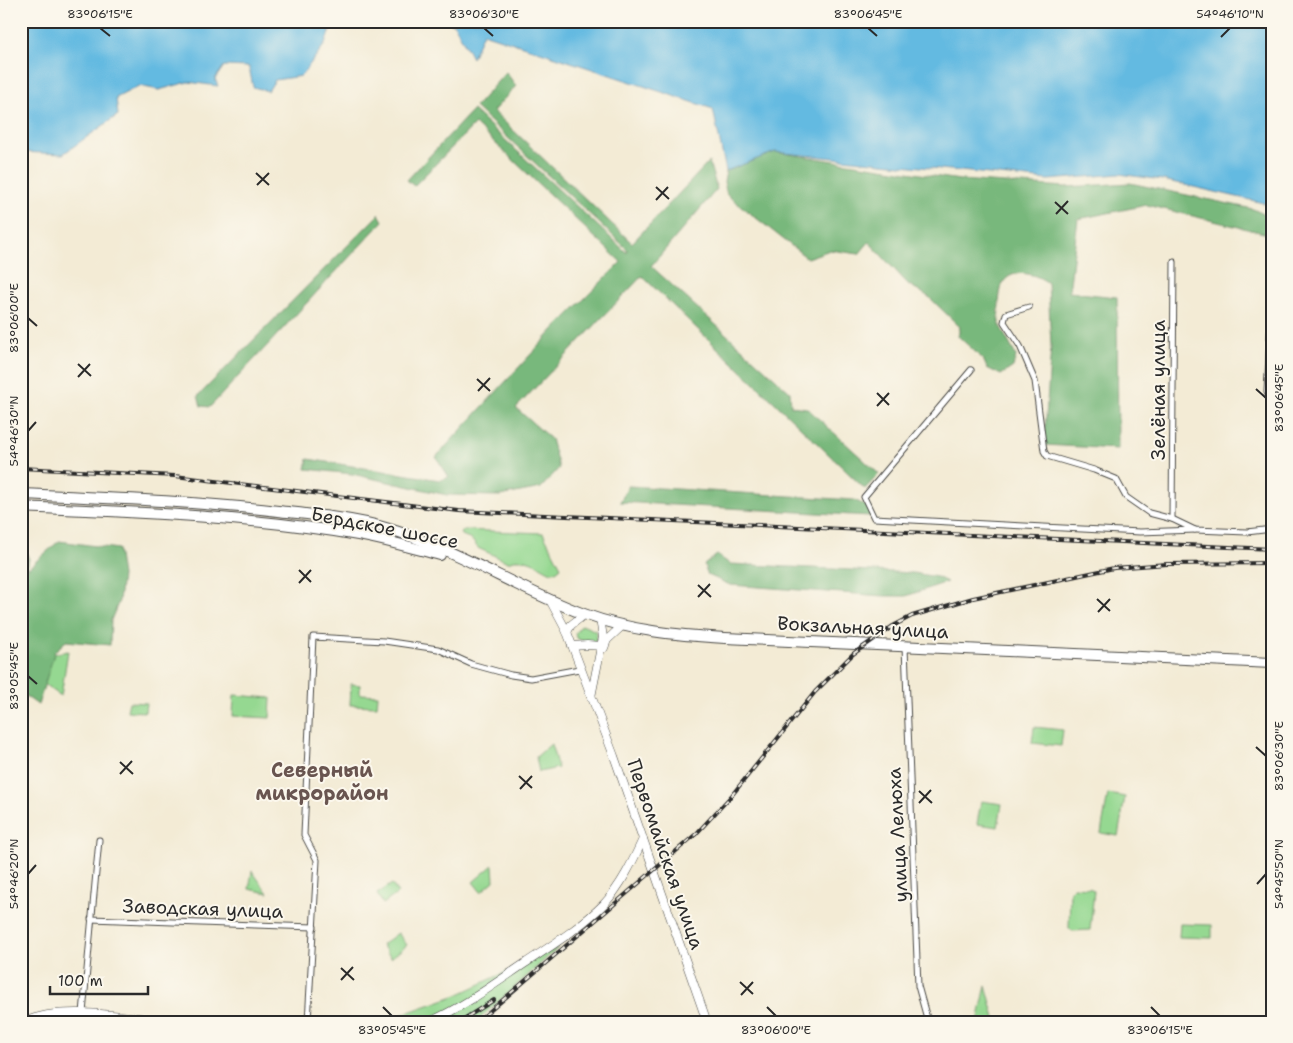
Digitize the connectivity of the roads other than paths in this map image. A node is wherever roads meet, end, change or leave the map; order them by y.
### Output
1 (1174, 262) dead end
2 (1272, 302) edge
3 (1029, 307) dead end
4 (971, 370) dead end
5 (1272, 409) edge
6 (21, 494) edge
7 (21, 507) edge
8 (1172, 519) junction
9 (1272, 529) edge
10 (1195, 530) junction
11 (467, 562) junction
12 (550, 600) junction
13 (585, 614) junction
14 (600, 619) junction
15 (622, 626) junction
16 (567, 632) junction
17 (572, 646) junction
18 (602, 646) junction
19 (905, 646) junction
20 (1272, 663) edge
21 (598, 664) junction
22 (579, 669) junction
23 (591, 697) junction
24 (643, 838) junction
25 (99, 840) dead end
26 (91, 919) junction
27 (314, 927) junction
28 (83, 1013) junction
29 (25, 1022) edge
30 (172, 1022) edge
31 (308, 1022) edge
32 (429, 1022) edge
33 (706, 1022) edge
34 (928, 1022) edge

1 - 8 street, Зелёная улица
2 - 5 street
3 - 8 street
4 - 10 street
6 - 11 highway, Бердское шоссе
7 - 11 highway, Бердское шоссе
8 - 10 street
9 - 10 street
11 - 12 highway, Вокзальная улица
12 - 13 highway, Вокзальная улица
12 - 16 main road, Первомайская улица
13 - 14 highway, Вокзальная улица
13 - 16 main road
14 - 15 highway, Вокзальная улица
14 - 18 main road
15 - 19 highway, Вокзальная улица
15 - 21 main road
16 - 17 main road, Первомайская улица
17 - 18 main road
17 - 22 main road, Первомайская улица
18 - 21 main road
19 - 20 highway, Вокзальная улица
19 - 34 street, улица Лелюха
21 - 23 main road
22 - 23 main road, Первомайская улица
22 - 27 street
23 - 24 main road, Первомайская улица
24 - 32 main road
24 - 33 main road, Первомайская улица
25 - 26 street
26 - 27 street, Заводская улица
26 - 28 street
27 - 31 street
28 - 29 main road
28 - 30 main road

